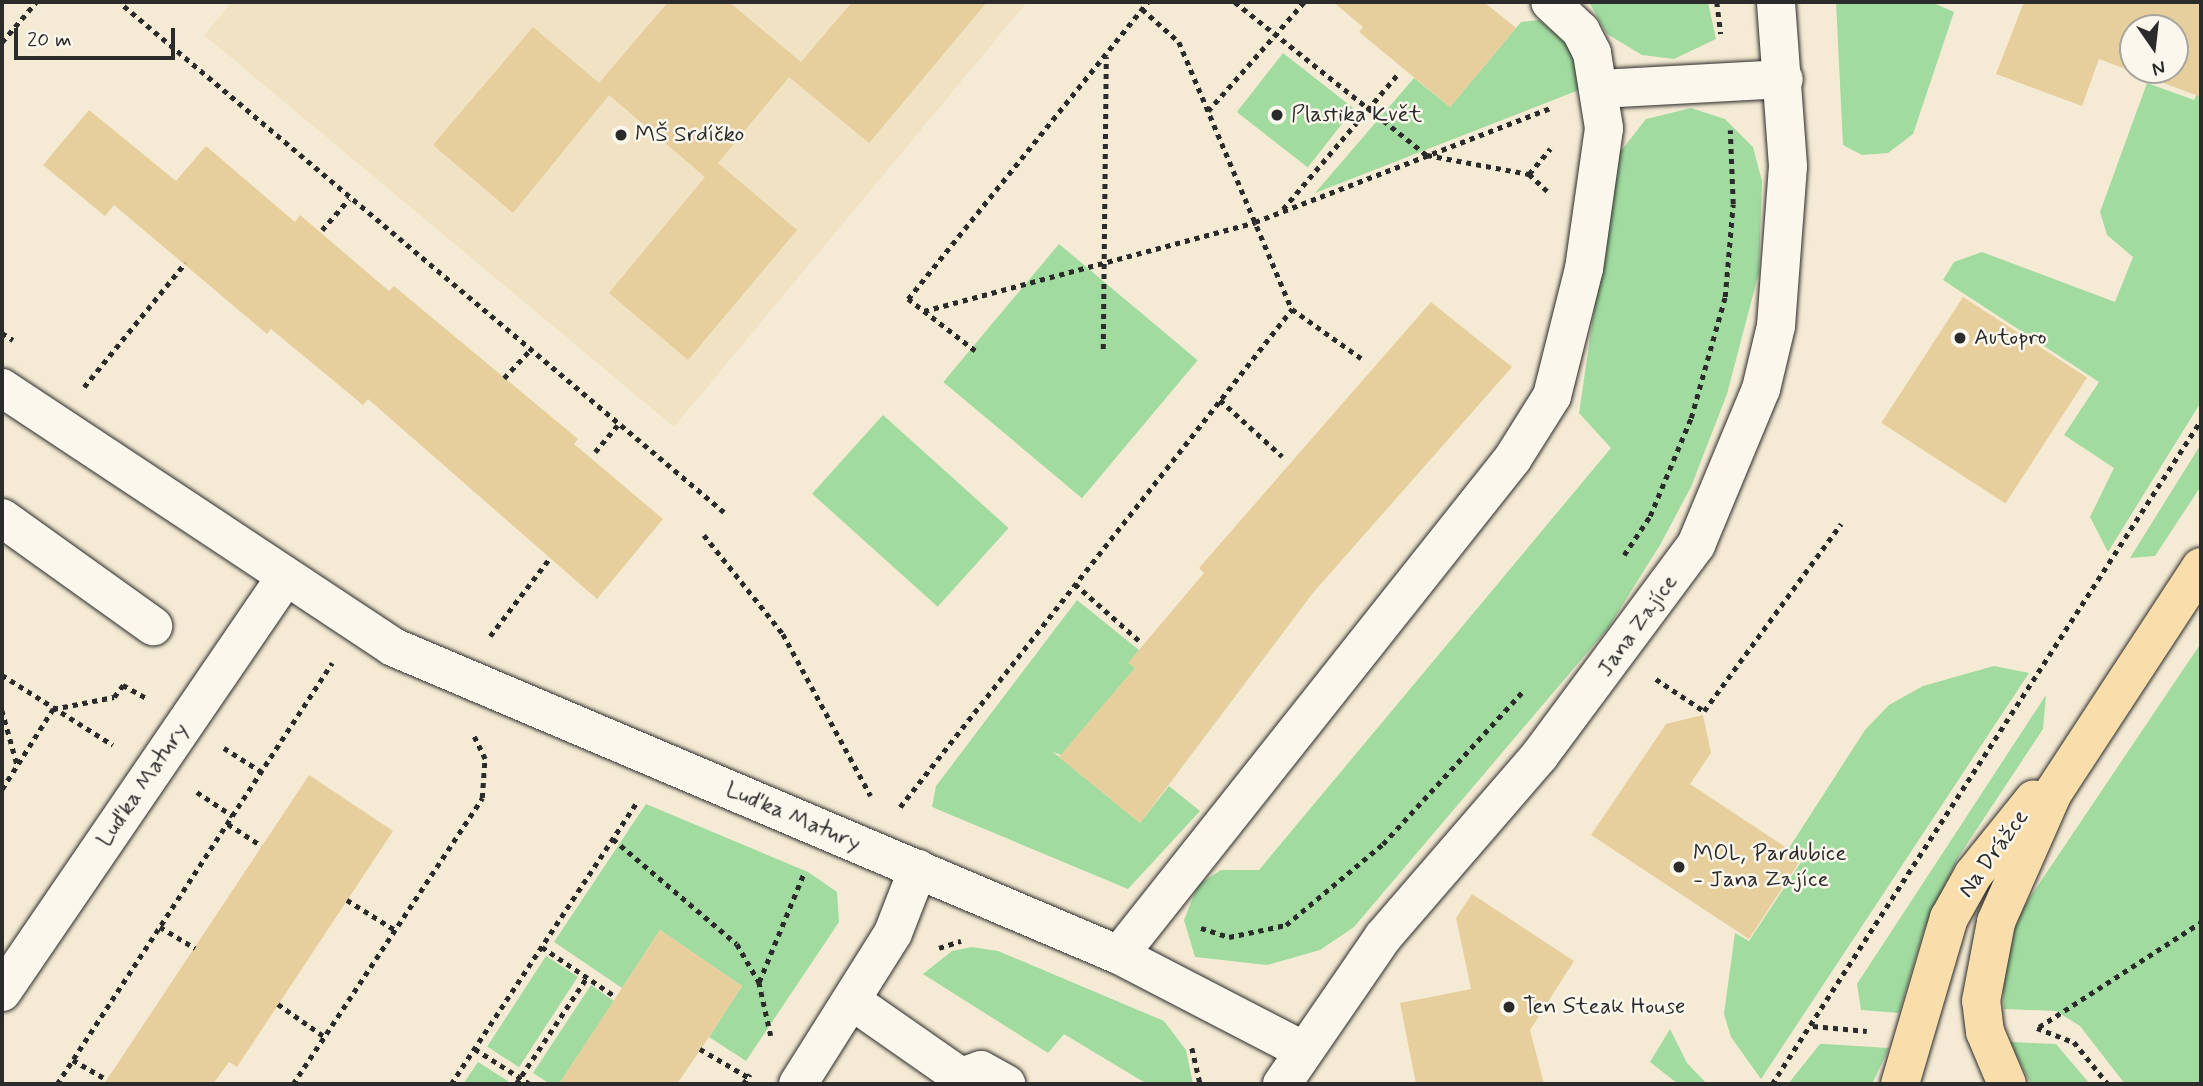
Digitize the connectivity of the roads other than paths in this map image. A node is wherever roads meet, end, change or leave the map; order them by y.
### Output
1 (1550, 2) edge
2 (1776, 2) edge
3 (1784, 79) junction
4 (1600, 89) junction
5 (2, 388) edge
6 (2, 518) edge
7 (2201, 566) edge
8 (284, 579) junction
9 (153, 626) dead end
10 (2098, 722) junction
11 (918, 869) junction
12 (1119, 955) junction
13 (2, 992) edge
14 (852, 1001) junction
15 (1304, 1052) junction
16 (958, 1080) edge
17 (799, 1084) edge
18 (1006, 1084) edge
19 (1282, 1084) edge
20 (1900, 1084) edge
21 (2007, 1084) edge

1 - 4 street
2 - 3 street, Jana Zajíce
3 - 4 street
3 - 15 street, Jana Zajíce
4 - 12 street
5 - 8 street, Luďka Matury
6 - 9 street
7 - 10 main road, Na Drážce
8 - 11 street, Luďka Matury
8 - 13 street, Luďka Matury
10 - 20 main road, Na Drážce
10 - 21 main road, Na Drážce
11 - 12 street, Luďka Matury
11 - 14 street
12 - 15 street, Luďka Matury
14 - 16 street
14 - 17 street
15 - 19 street, Jana Zajíce
16 - 18 street

